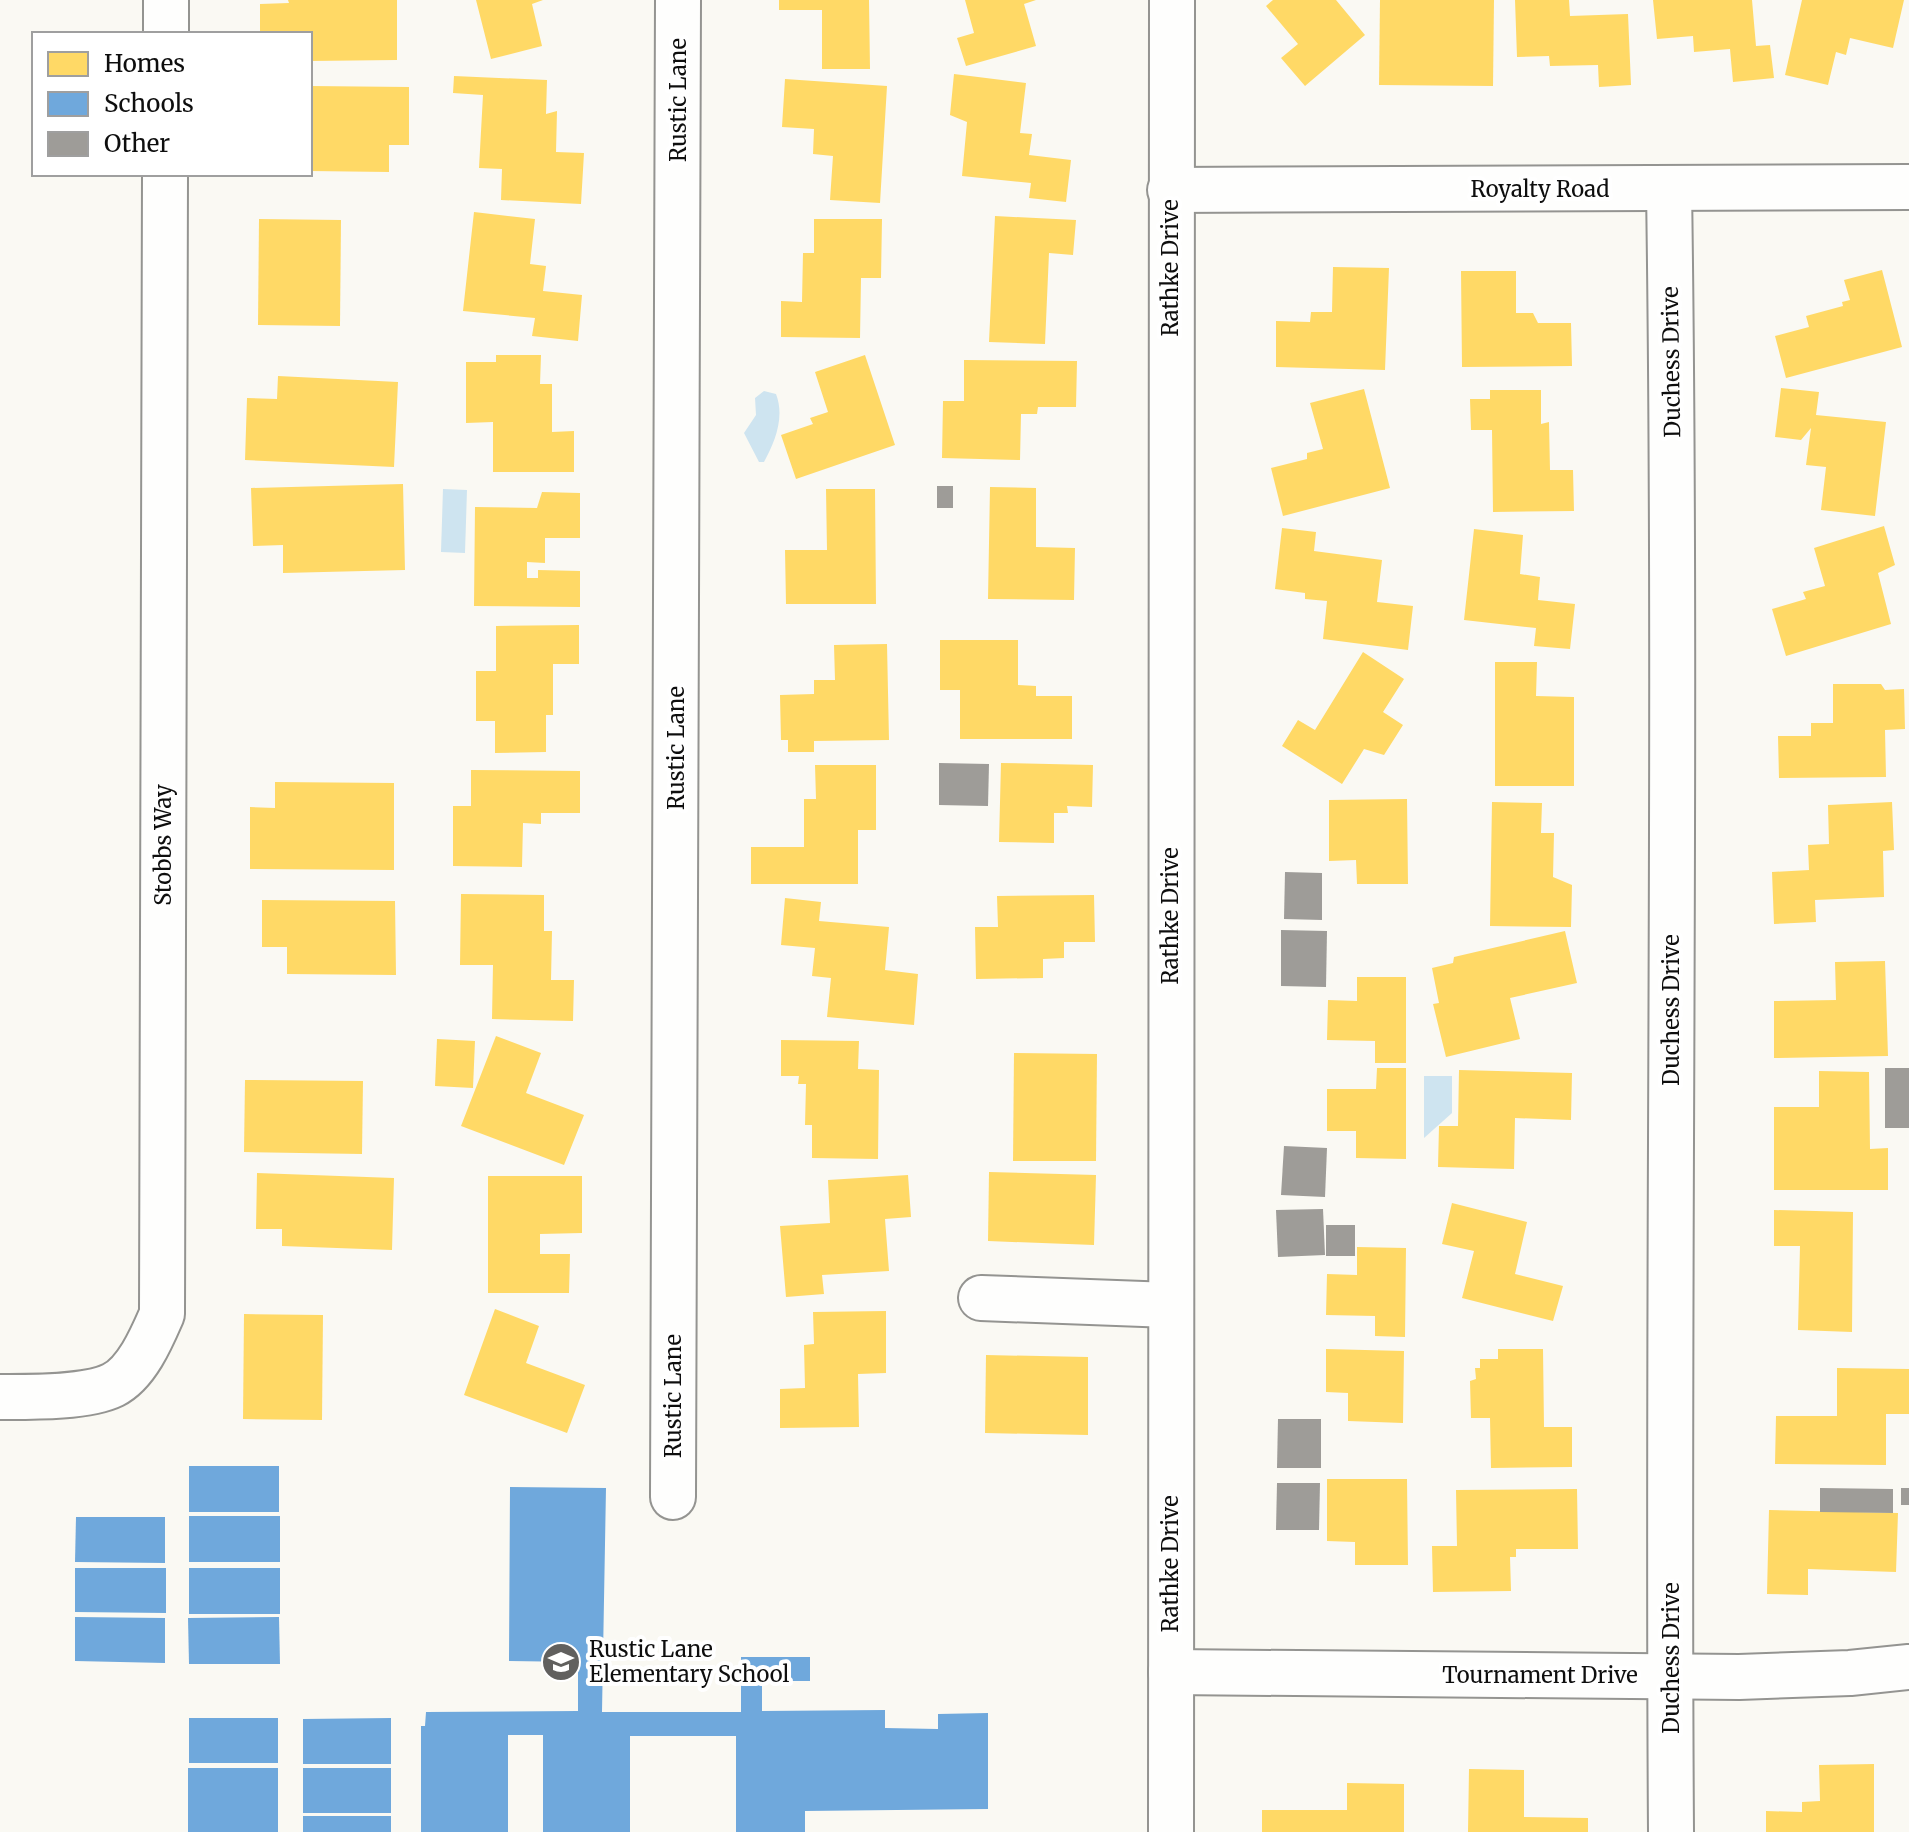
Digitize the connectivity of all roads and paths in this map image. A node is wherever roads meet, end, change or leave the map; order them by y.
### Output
1 (166, 0) edge
2 (678, 0) edge
3 (1172, 0) edge
4 (166, 32) edge
5 (165, 176) edge
6 (1909, 187) edge
7 (1669, 188) junction
8 (1170, 190) junction
9 (981, 1298) dead end
10 (1170, 1305) junction
11 (0, 1397) edge
12 (673, 1497) dead end
13 (1909, 1667) edge
14 (1171, 1672) junction
15 (1669, 1676) junction
16 (1171, 1832) edge
17 (1671, 1832) edge

1 - 4 street
2 - 12 street, Rustic Lane
3 - 8 street, Rathke Drive
5 - 11 street, Stobbs Way
6 - 7 street, Royalty Road
7 - 8 street, Royalty Road
7 - 15 street, Duchess Drive
8 - 10 street, Rathke Drive
9 - 10 street
10 - 14 street, Rathke Drive
13 - 15 street, Tournament Drive
14 - 15 street, Tournament Drive
14 - 16 street, Rathke Drive
15 - 17 street, Duchess Drive

